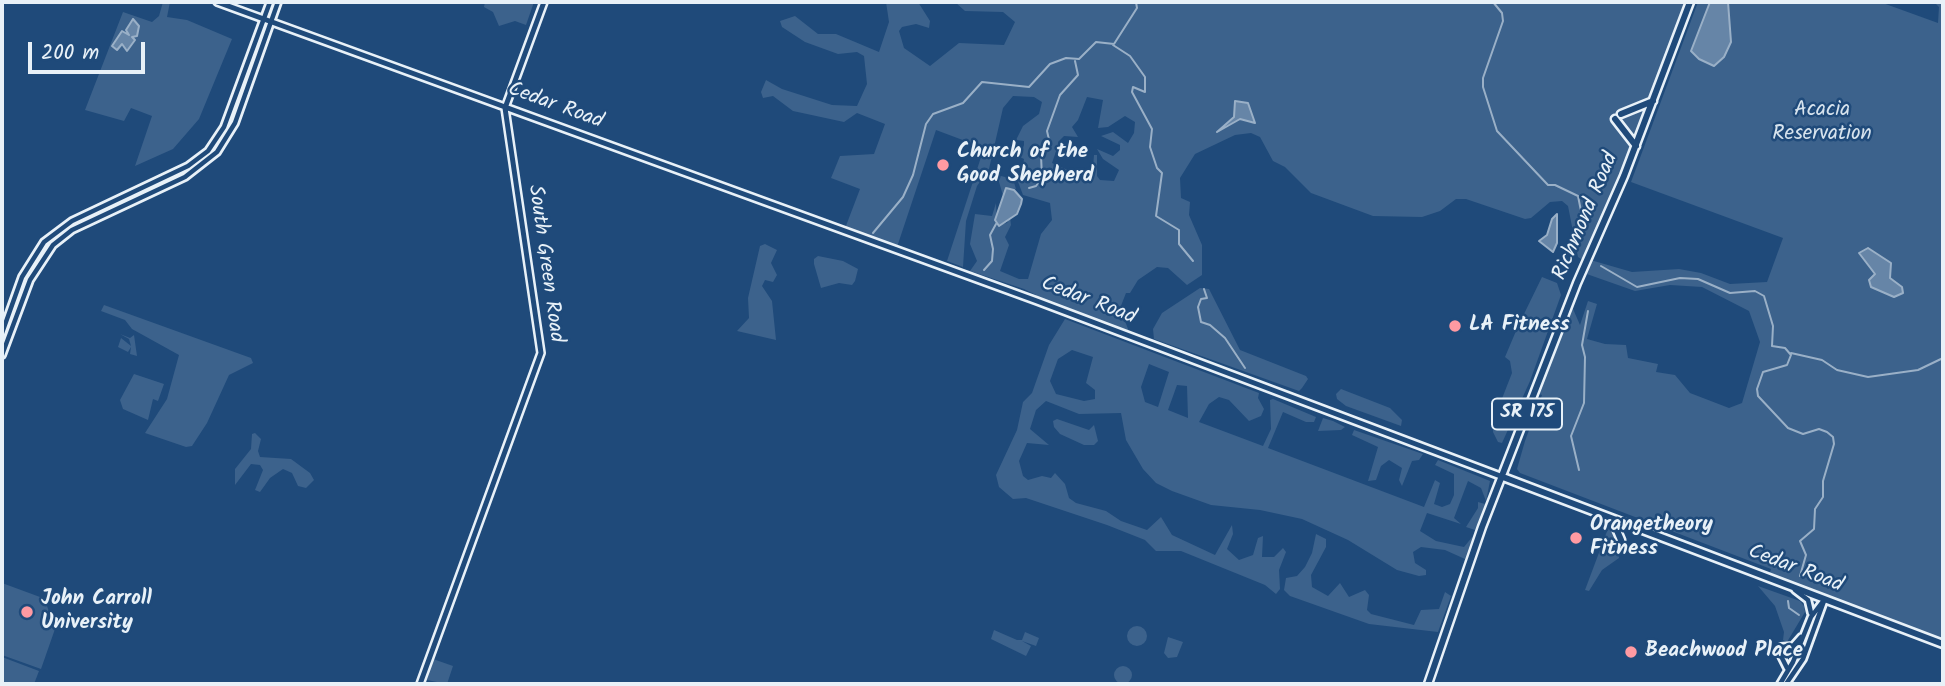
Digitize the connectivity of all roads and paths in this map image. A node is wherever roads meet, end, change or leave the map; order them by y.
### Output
1 (218, 2) edge
2 (270, 2) edge
3 (278, 2) edge
4 (544, 2) edge
5 (1689, 2) edge
6 (264, 19) junction
7 (271, 22) junction
8 (1653, 100) junction
9 (505, 108) junction
10 (1636, 146) junction
11 (2, 333) edge
12 (2, 355) edge
13 (1503, 477) junction
14 (1611, 517) junction
15 (1621, 540) dead end
16 (1790, 586) junction
17 (1824, 600) junction
18 (1811, 617) junction
19 (1803, 634) junction
20 (1943, 644) edge
21 (1781, 647) dead end
22 (1780, 654) dead end
23 (1786, 673) junction
24 (420, 684) edge
25 (1427, 684) edge
26 (1780, 684) edge
27 (1786, 684) edge

1 - 6 main road, Cedar Road
2 - 6 street
3 - 7 street
4 - 9 main road, South Green Road
5 - 8 main road, Richmond Road / SR 175
6 - 7 main road, Cedar Road
6 - 11 street
7 - 9 main road, Cedar Road
7 - 12 street
8 - 10 main road, Richmond Road / SR 175
8 - 10 main road
9 - 13 main road, Cedar Road
9 - 24 main road, South Green Road
10 - 13 main road, Richmond Road / SR 175
13 - 14 main road, Cedar Road
13 - 25 main road, Richmond Road / SR 175
14 - 15 main road
14 - 16 main road, Cedar Road
16 - 17 main road, Cedar Road
16 - 18 street
17 - 18 street
17 - 20 main road, Cedar Road
17 - 27 street
18 - 19 street
19 - 21 street
19 - 23 street
22 - 23 street
23 - 26 street

